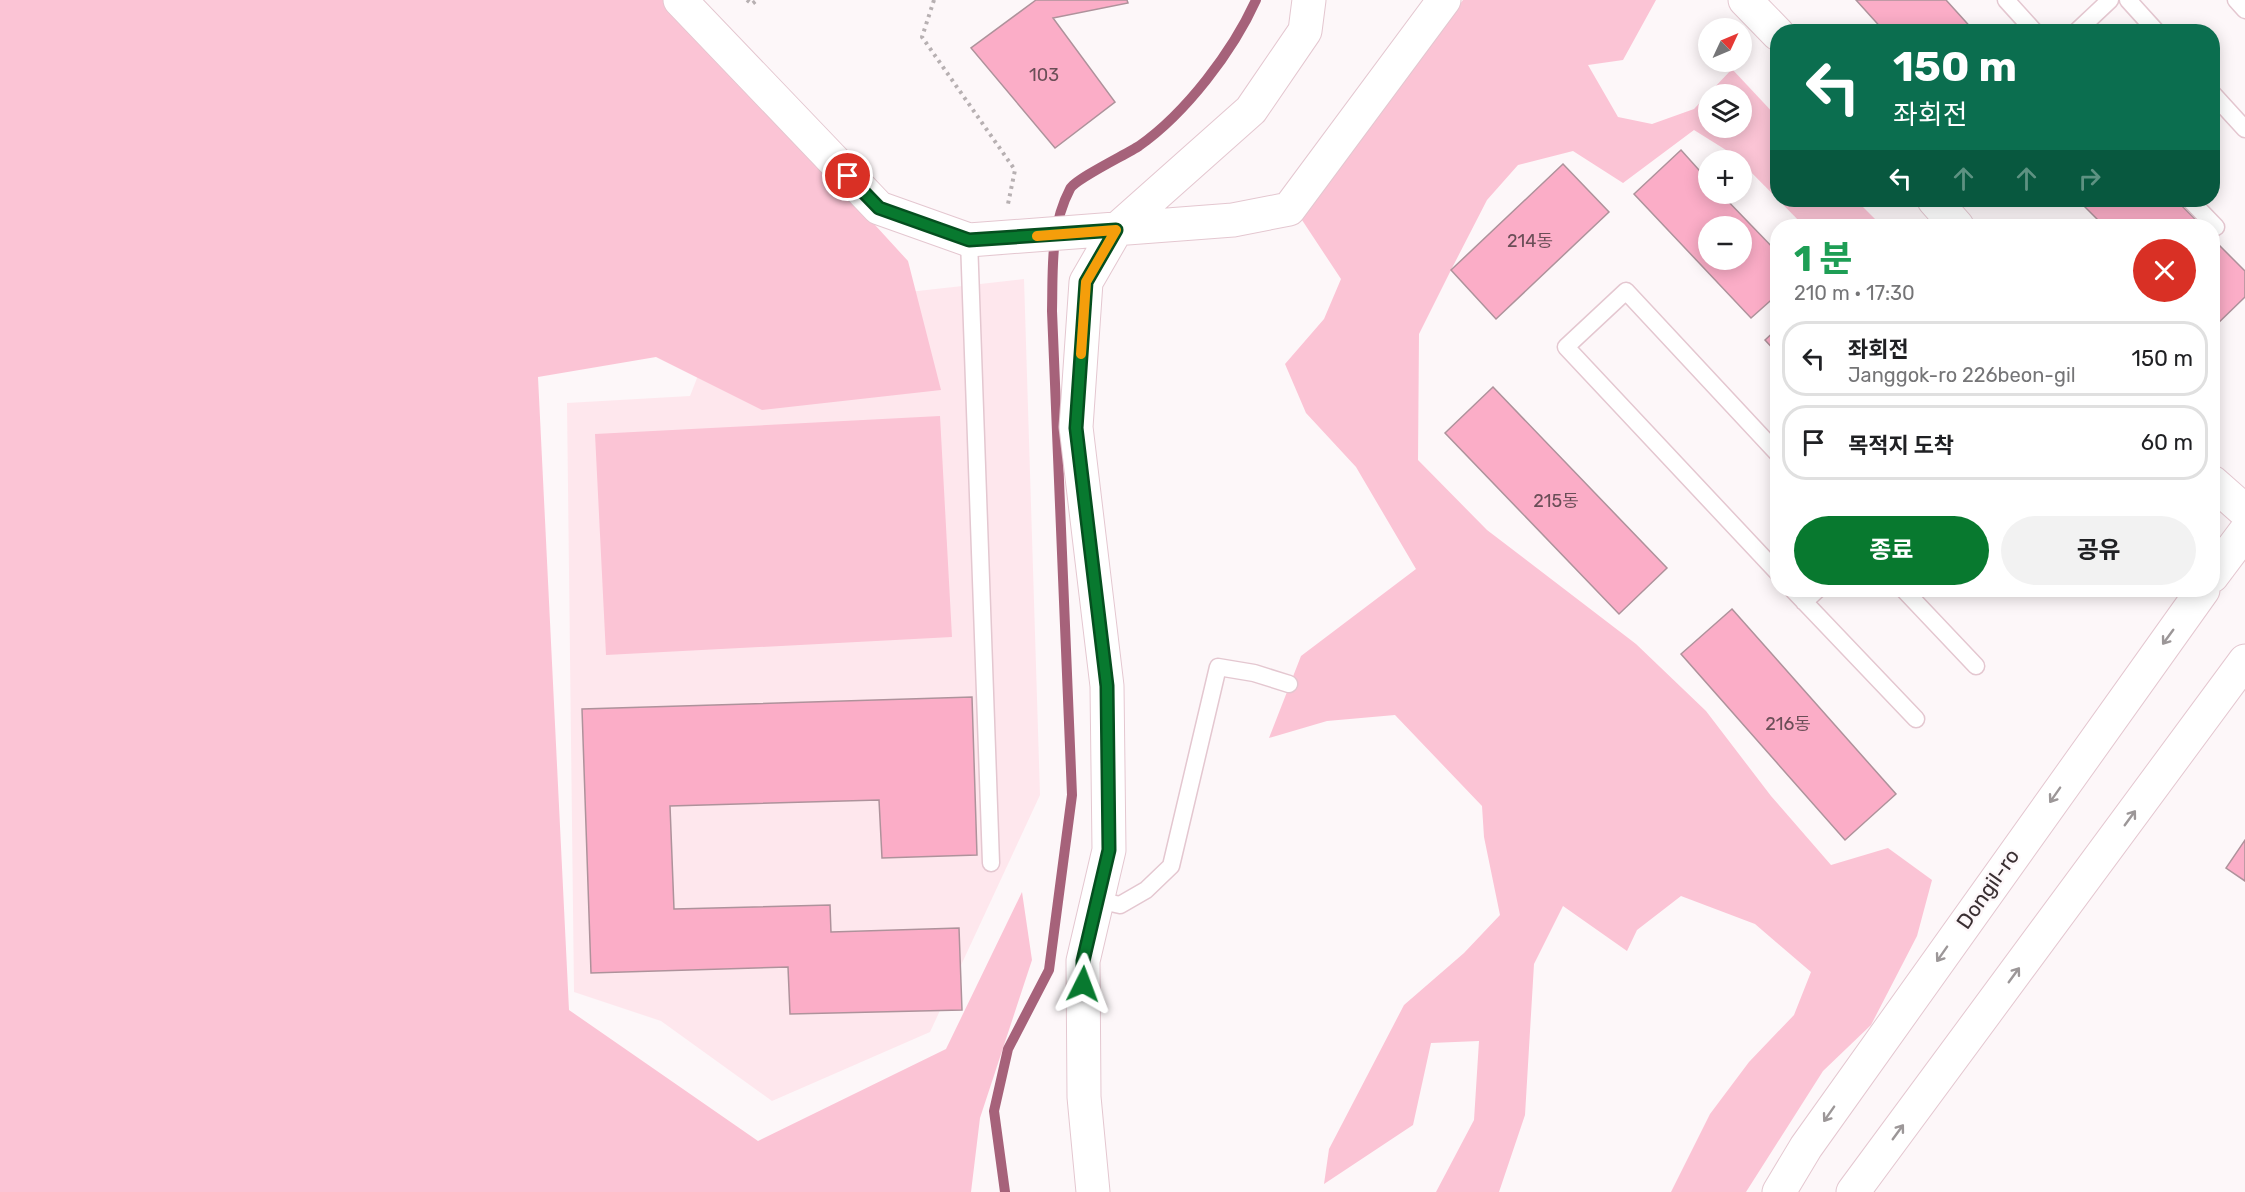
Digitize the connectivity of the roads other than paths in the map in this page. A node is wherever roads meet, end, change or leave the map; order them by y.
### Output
1 (680, 0) edge
2 (1309, 0) edge
3 (1444, 0) edge
4 (1745, 0) edge
5 (2006, 0) edge
6 (2110, 0) edge
7 (2128, 0) edge
8 (2236, 0) edge
9 (2245, 10) edge
10 (2028, 24) edge
11 (2084, 24) edge
12 (2150, 24) edge
13 (1770, 26) edge
14 (2220, 102) edge
15 (2245, 129) edge
16 (1940, 207) edge
17 (2197, 207) edge
18 (1951, 219) edge
19 (2208, 219) edge
20 (1107, 231) junction
21 (985, 239) junction
22 (1770, 445) edge
23 (2220, 489) edge
24 (2245, 511) edge
25 (2245, 532) edge
26 (1770, 564) edge
27 (2220, 565) edge
28 (1800, 597) edge
29 (1911, 597) edge
30 (2198, 597) edge
31 (2245, 661) edge
32 (1976, 666) dead end
33 (1289, 684) dead end
34 (1916, 719) dead end
35 (992, 863) dead end
36 (1097, 900) junction
37 (1806, 1147) junction
38 (1857, 1188) edge
39 (1094, 1192) edge
40 (1772, 1192) edge
41 (1779, 1192) edge

1 - 21 street
2 - 20 street
3 - 20 street
4 - 13 street
5 - 10 lane
6 - 11 lane
7 - 12 lane
8 - 9 lane
14 - 15 lane
16 - 18 street
17 - 19 lane
20 - 21 street
20 - 36 street
21 - 35 lane
22 - 26 lane
23 - 24 street
25 - 27 street
28 - 34 lane
29 - 32 lane
30 -> 37 street, Dongil-ro
38 -> 31 street
33 - 36 lane
36 - 39 street
37 - 40 street
37 - 41 street, Dongil-ro

